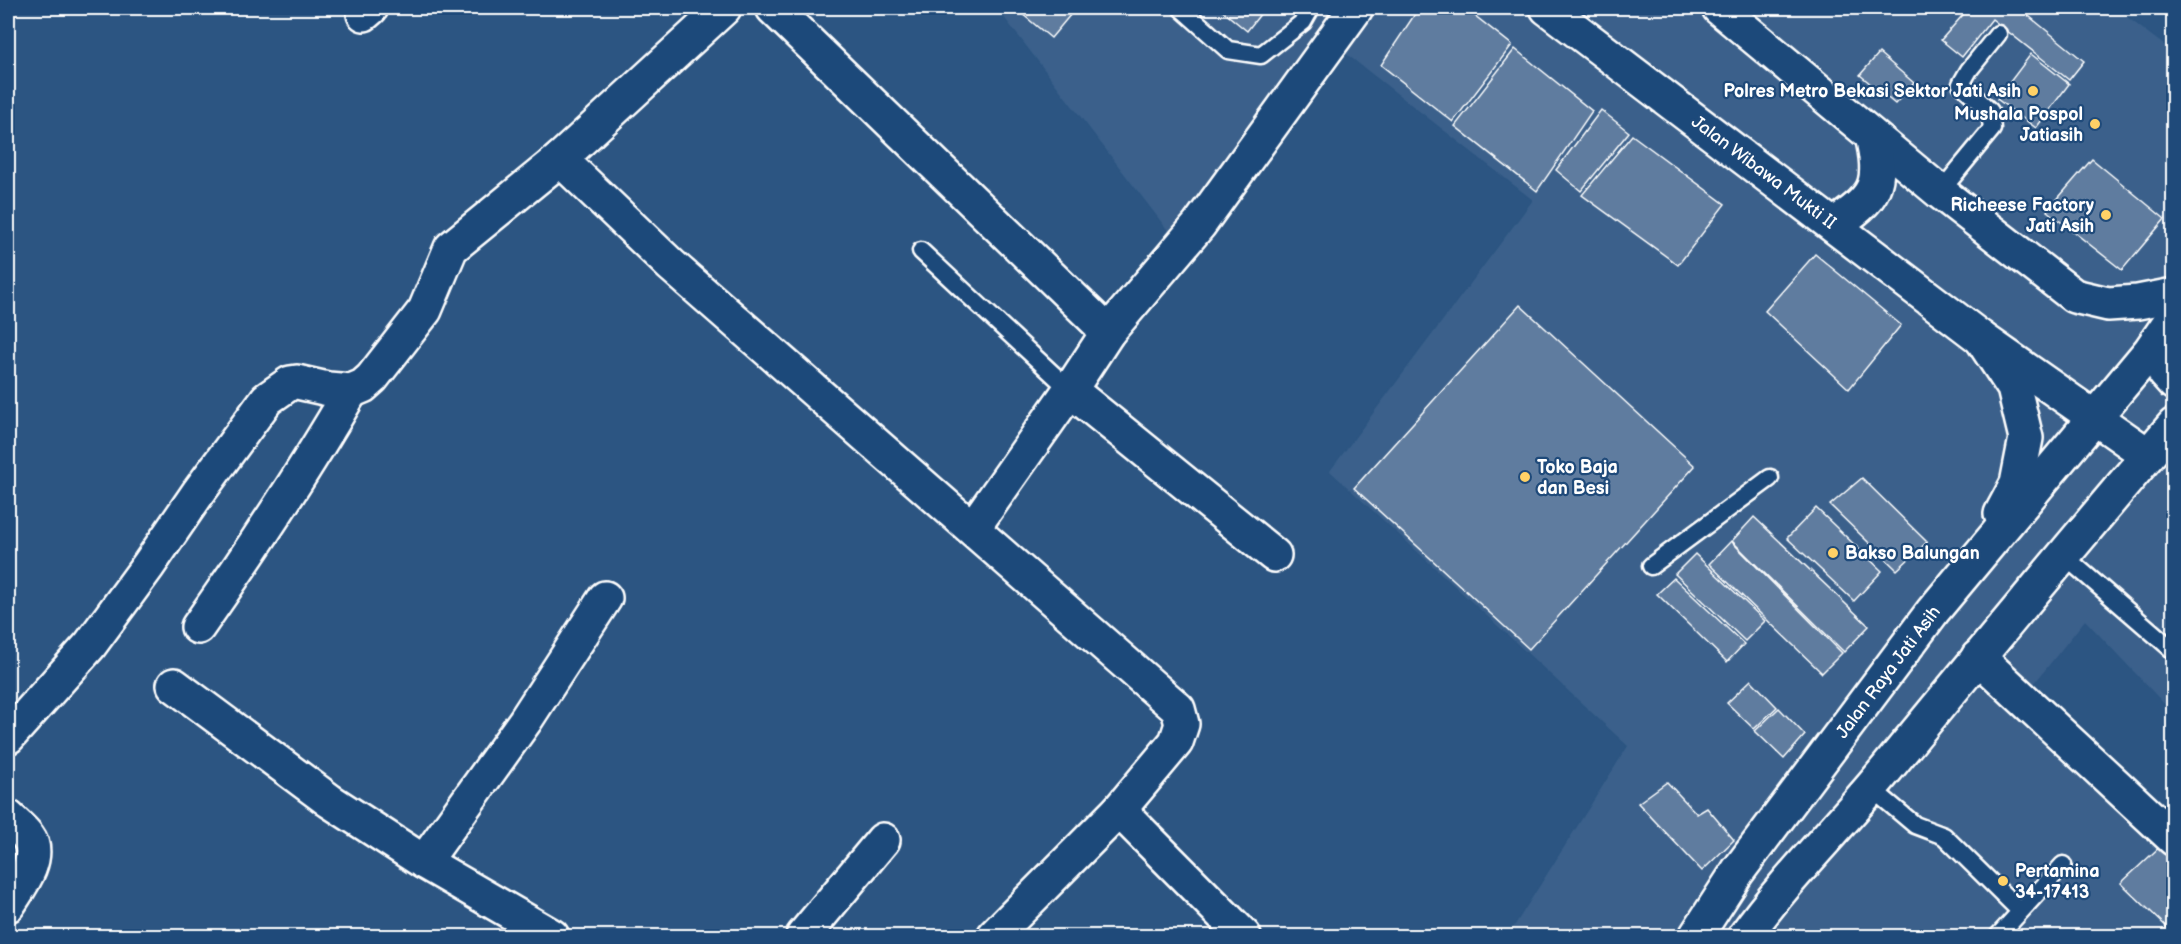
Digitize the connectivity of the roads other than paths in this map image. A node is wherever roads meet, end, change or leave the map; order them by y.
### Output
1 (723, 8) edge
2 (773, 8) edge
3 (1181, 8) edge
4 (1311, 8) edge
5 (1356, 8) edge
6 (1547, 8) edge
7 (1719, 8) edge
8 (1998, 34) dead end
9 (1872, 136) junction
10 (561, 159) junction
11 (1940, 192) junction
12 (1834, 225) junction
13 (921, 250) dead end
14 (2174, 295) edge
15 (2166, 328) edge
16 (1108, 332) junction
17 (1981, 338) junction
18 (2174, 383) edge
19 (351, 390) junction
20 (1071, 390) junction
21 (2093, 417) junction
22 (2174, 425) edge
23 (2148, 455) junction
24 (1770, 478) dead end
25 (973, 528) junction
26 (1274, 555) dead end
27 (2063, 555) junction
28 (1978, 558) junction
29 (1651, 566) dead end
30 (605, 598) dead end
31 (198, 627) dead end
32 (2174, 651) edge
33 (1978, 657) junction
34 (174, 686) dead end
35 (8, 737) edge
36 (1871, 788) junction
37 (1119, 810) junction
38 (8, 817) edge
39 (2174, 839) edge
40 (883, 840) dead end
41 (424, 862) junction
42 (2063, 865) dead end
43 (8, 904) edge
44 (2020, 912) junction
45 (552, 936) edge
46 (803, 936) edge
47 (994, 936) edge
48 (1244, 936) edge
49 (1696, 936) edge
50 (1745, 936) edge
51 (1998, 936) edge

1 - 10 street
2 - 16 street
3 - 4 lane
5 - 16 street
6 - 12 street, Jalan Wibawa Mukti II
7 - 9 street
8 - 11 lane
9 - 11 street
9 - 12 street
10 - 19 street
10 - 25 street
11 - 14 street
12 - 17 street, Jalan Wibawa Mukti II
13 - 20 lane
15 - 18 street
15 - 21 street, Jalan Raya Jati Asih
16 - 20 street
17 - 21 street, Jalan Wibawa Mukti II
17 - 28 street
19 - 31 street
19 - 35 street
20 - 25 street
20 - 26 street
21 - 23 street
21 - 28 street, Jalan Raya Jati Asih
22 - 23 street
23 - 27 street
24 - 29 lane
25 - 37 street
27 - 32 lane
27 - 33 street
28 - 49 street, Jalan Raya Jati Asih
30 - 41 street
33 - 36 street
33 - 39 street
34 - 41 street
36 - 44 lane
36 - 50 street
37 - 47 street
37 - 48 street
38 - 43 street
40 - 46 street
41 - 45 street
42 - 44 lane
44 - 51 lane

